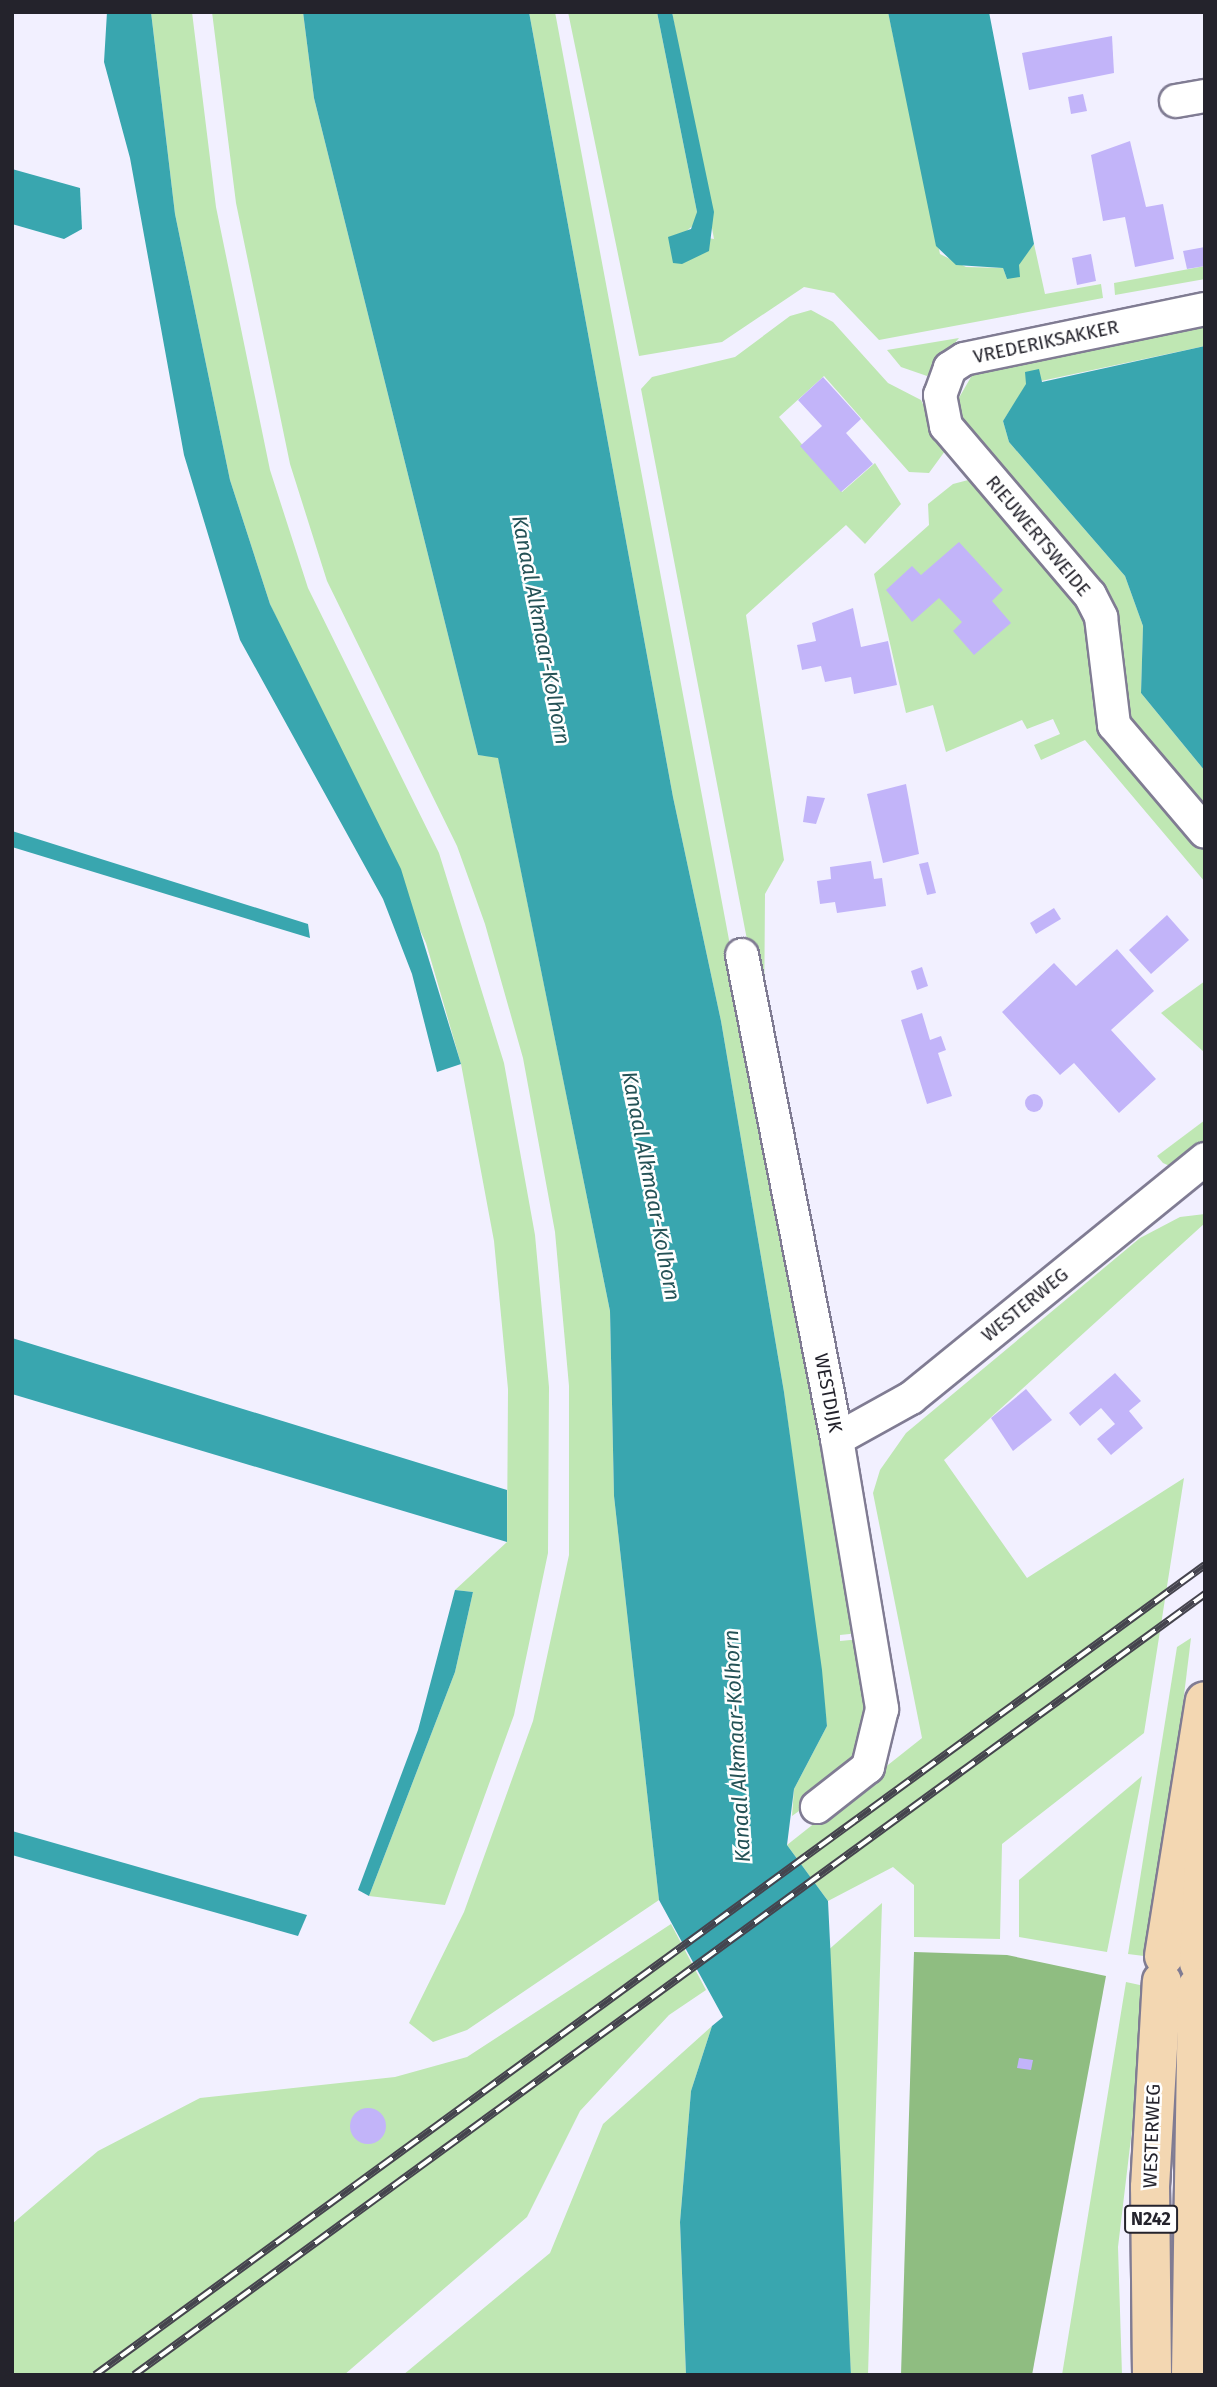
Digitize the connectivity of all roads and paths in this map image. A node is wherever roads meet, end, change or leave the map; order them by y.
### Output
1 (1205, 309) edge
2 (946, 426) joint
3 (1205, 832) edge
4 (742, 955) dead end
5 (1205, 1159) edge
6 (837, 1440) junction
7 (1205, 1702) edge
8 (817, 1807) dead end
9 (1205, 1847) edge
10 (1180, 1972) junction
11 (1152, 2375) edge
12 (1191, 2375) edge

1 - 2 street, VREDERIKSAKKER
2 - 3 street, RIEUWERTSWEIDE
4 - 6 street, WESTDIJK
5 - 6 street, WESTERWEG
6 - 8 street, WESTDIJK
7 - 10 main road, WESTERWEG / N242
9 - 10 main road, WESTERWEG / N242
10 - 11 main road, WESTERWEG / N242
10 - 12 main road, WESTERWEG / N242

